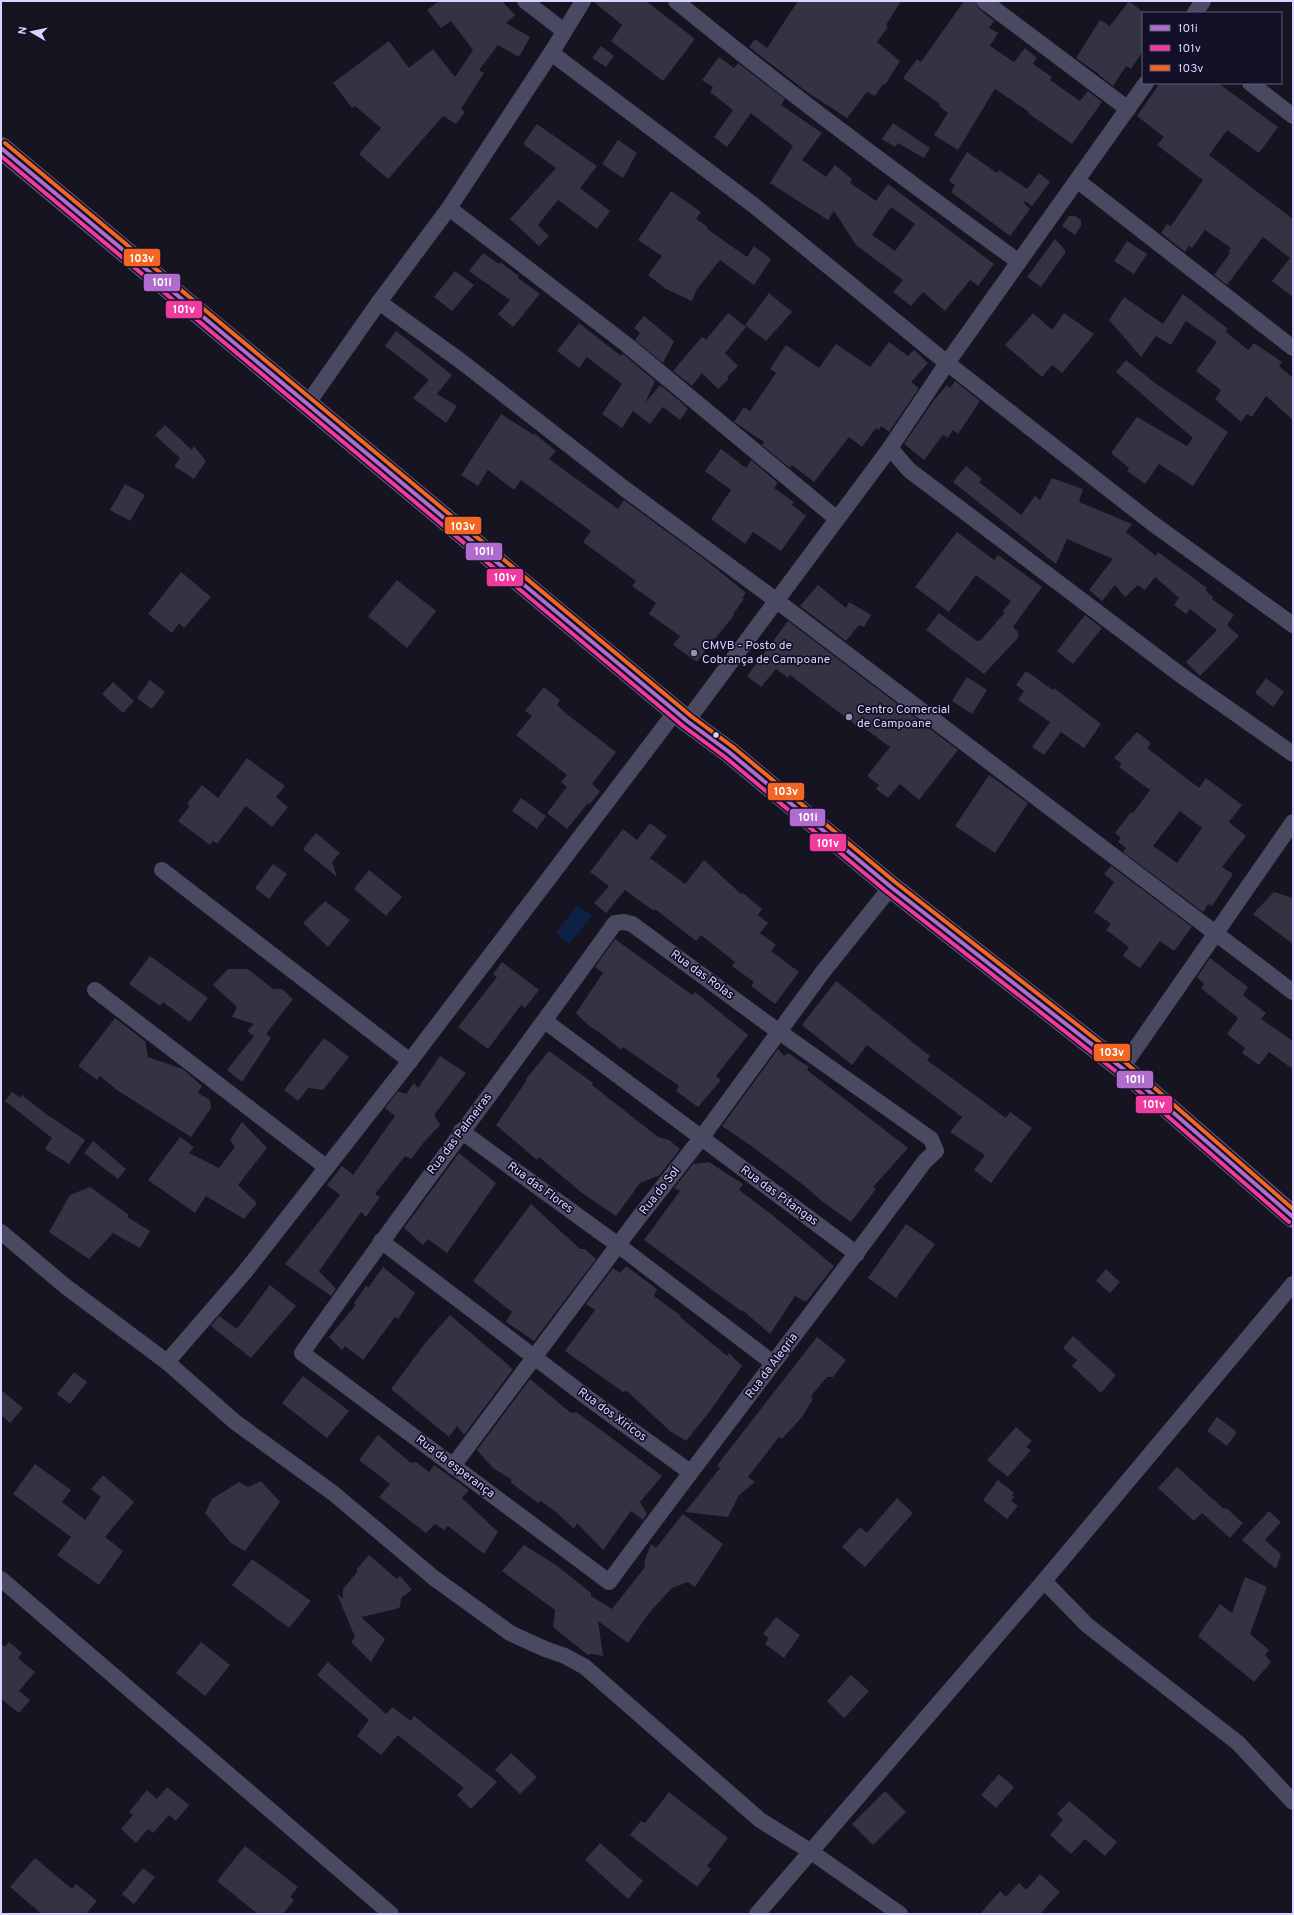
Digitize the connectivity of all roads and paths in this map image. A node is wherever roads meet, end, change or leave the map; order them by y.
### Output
1 (525, 1) edge
2 (583, 1) edge
3 (676, 1) edge
4 (984, 1) edge
5 (1203, 1) edge
6 (1196, 12) edge
7 (564, 31) junction
8 (553, 50) junction
9 (1145, 84) edge
10 (1251, 84) edge
11 (1128, 109) junction
12 (1293, 116) edge
13 (1, 148) edge
14 (1078, 181) junction
15 (449, 208) junction
16 (1019, 262) junction
17 (379, 302) junction
18 (1293, 348) edge
19 (947, 363) junction
20 (308, 403) junction
21 (890, 448) junction
22 (837, 519) junction
23 (777, 601) junction
24 (1293, 625) edge
25 (682, 716) junction
26 (1293, 754) edge
27 (1293, 822) edge
28 (162, 870) dead end
29 (891, 887) junction
30 (624, 922) joint
31 (1216, 934) junction
32 (95, 990) dead end
33 (1293, 992) edge
34 (545, 1021) junction
35 (778, 1031) junction
36 (410, 1061) junction
37 (1122, 1068) junction
38 (461, 1131) junction
39 (702, 1137) junction
40 (936, 1151) joint
41 (326, 1167) junction
42 (1293, 1217) edge
43 (1, 1232) edge
44 (381, 1241) junction
45 (618, 1246) junction
46 (857, 1254) junction
47 (1293, 1284) edge
48 (302, 1353) joint
49 (534, 1357) junction
50 (167, 1362) junction
51 (773, 1363) junction
52 (454, 1466) junction
53 (690, 1472) junction
54 (1, 1579) edge
55 (1044, 1581) junction
56 (609, 1582) joint
57 (1293, 1802) edge
58 (810, 1851) junction
59 (391, 1914) edge
60 (757, 1914) edge
61 (900, 1914) edge

1 - 7 street
2 - 7 street
3 - 16 street
4 - 11 street
5 - 6 street
7 - 8 street
8 - 15 street
8 - 19 street
9 - 11 street
10 - 12 street
11 - 14 street
13 - 20 main road
14 - 16 street
14 - 18 street
15 - 17 street
15 - 22 street
16 - 19 street
17 - 20 street
17 - 23 street
19 - 21 street
19 - 24 street
20 - 25 main road
21 - 22 street
21 - 26 street
22 - 23 street
23 - 25 street
23 - 31 street
25 - 29 main road
25 - 36 street
27 - 31 street
28 - 36 street
29 - 35 street, Rua do Sol
29 - 37 main road
30 - 34 street, Rua das Palmeiras
30 - 35 street, Rua das Rolas
31 - 33 street
31 - 37 street
32 - 41 street
34 - 38 street, Rua das Palmeiras
34 - 39 street, Rua das Pitangas
35 - 39 street, Rua do Sol
35 - 40 street, Rua das Rolas
36 - 41 street
37 - 42 main road
38 - 44 street, Rua das Palmeiras
38 - 45 street, Rua das Flores
39 - 45 street, Rua do Sol
39 - 46 street, Rua das Pitangas
40 - 46 street, Rua da Alegria
41 - 50 street
43 - 50 street
44 - 48 street, Rua das Palmeiras
44 - 49 street, Rua dos Xiricos
45 - 49 street, Rua do Sol
45 - 51 street, Rua das Flores
46 - 51 street, Rua da Alegria
47 - 55 street
48 - 52 street, Rua da esperança
49 - 52 street, Rua do Sol
49 - 53 street, Rua dos Xiricos
50 - 58 street
51 - 53 street, Rua da Alegria
52 - 56 street, Rua da esperança
53 - 56 street, Rua da Alegria
54 - 59 street
55 - 57 street
55 - 58 street
58 - 60 street
58 - 61 street

